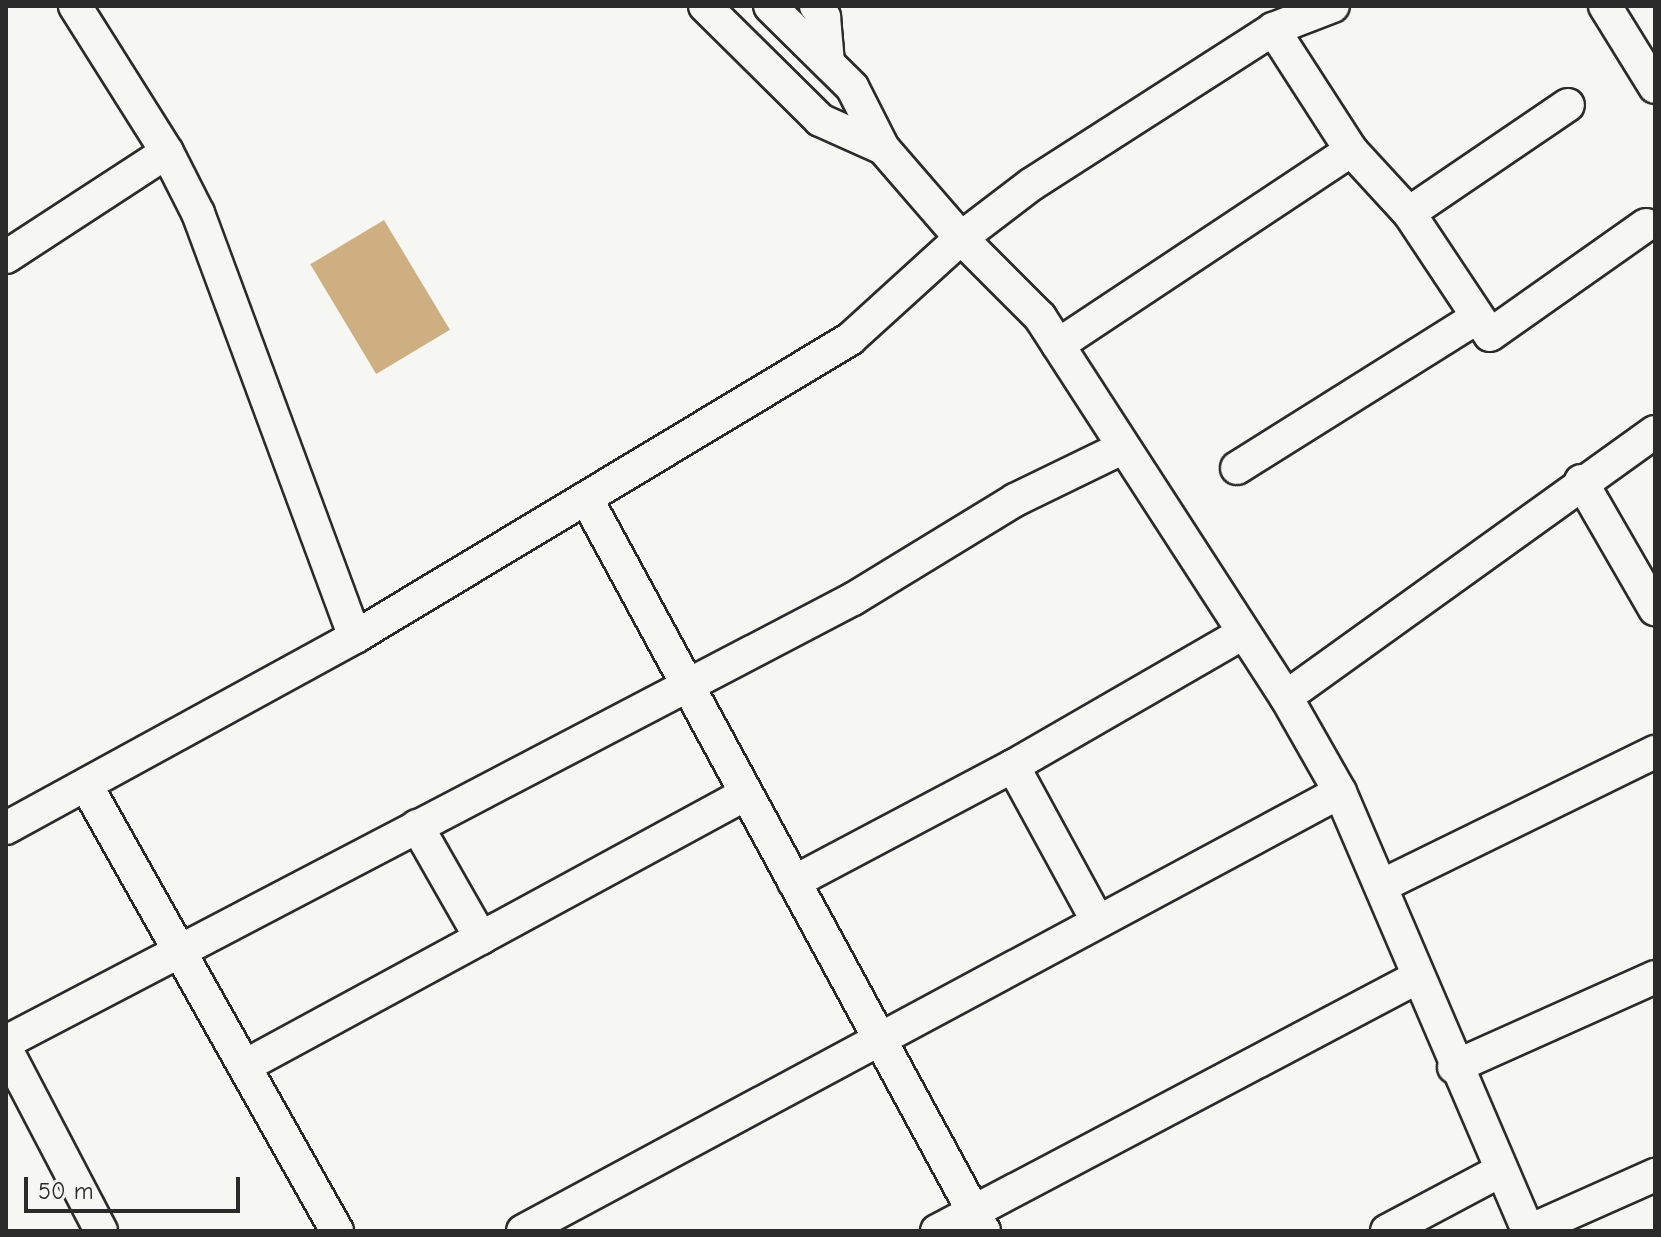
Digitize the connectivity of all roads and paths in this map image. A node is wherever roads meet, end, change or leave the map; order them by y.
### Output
1 (75, 6) edge
2 (705, 6) edge
3 (770, 6) edge
4 (816, 6) edge
5 (1333, 6) edge
6 (1605, 6) edge
7 (1273, 29) junction
8 (828, 63) junction
9 (1655, 87) edge
10 (1568, 105) dead end
11 (883, 148) junction
12 (1351, 150) junction
13 (167, 152) junction
14 (1409, 213) junction
15 (1646, 225) dead end
16 (961, 238) junction
17 (10, 244) edge
18 (1476, 318) junction
19 (1058, 345) junction
20 (1655, 432) edge
21 (1120, 449) junction
22 (1237, 468) dead end
23 (1581, 481) junction
24 (586, 498) junction
25 (1655, 609) edge
26 (1243, 633) junction
27 (355, 637) junction
28 (686, 683) junction
29 (1286, 697) junction
30 (1655, 752) edge
31 (1013, 766) junction
32 (86, 785) junction
33 (1340, 792) junction
34 (744, 795) junction
35 (417, 826) junction
36 (6, 828) edge
37 (794, 882) junction
38 (1381, 886) junction
39 (1097, 920) junction
40 (481, 938) junction
41 (181, 952) junction
42 (1655, 977) edge
43 (1416, 978) junction
44 (881, 1034) junction
45 (6, 1042) edge
46 (6, 1049) edge
47 (245, 1066) junction
48 (1454, 1067) junction
49 (1498, 1172) junction
50 (1655, 1175) edge
51 (979, 1221) edge
52 (101, 1231) edge
53 (337, 1231) edge
54 (523, 1231) edge
55 (937, 1231) edge
56 (1387, 1231) edge
57 (1528, 1231) edge

1 - 13 street
2 - 11 street
3 - 8 street
4 - 8 street
5 - 7 street
6 - 9 street
7 - 12 street
7 - 16 street
8 - 11 street
10 - 14 street
11 - 16 street
12 - 14 street
12 - 19 street
13 - 17 street
13 - 27 street
14 - 18 street
15 - 18 street
16 - 19 street
16 - 24 street
18 - 22 street
19 - 21 street
20 - 23 street
21 - 26 street
21 - 28 street
23 - 25 street
23 - 29 street
24 - 27 street
24 - 28 street
26 - 29 street
26 - 31 street
27 - 32 street
28 - 34 street
28 - 35 street
29 - 33 street
30 - 38 street
31 - 37 street
31 - 39 street
32 - 36 street
32 - 41 street
33 - 38 street
33 - 39 street
34 - 37 street
34 - 40 street
35 - 40 street
35 - 41 street
37 - 44 street
38 - 43 street
39 - 44 street
40 - 47 street
41 - 45 street
41 - 47 street
42 - 48 street
43 - 48 street
43 - 51 street
44 - 51 street
44 - 54 street
46 - 52 street
47 - 53 street
48 - 49 street
49 - 56 street
49 - 57 street
50 - 57 street
51 - 55 street

